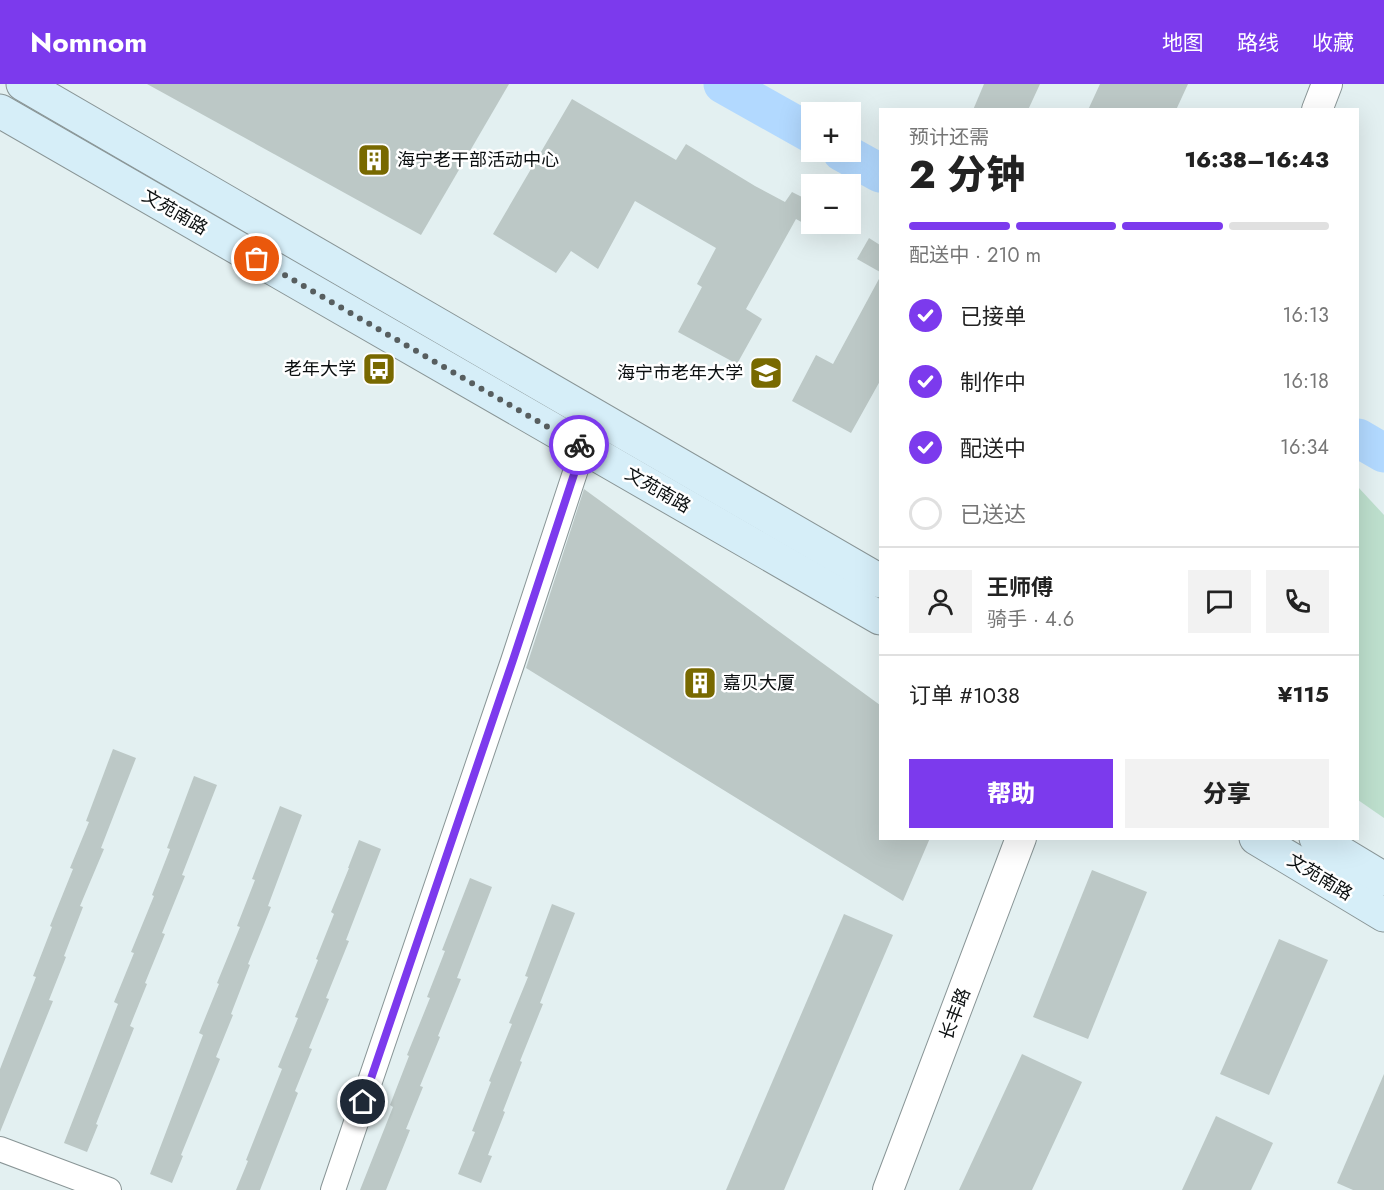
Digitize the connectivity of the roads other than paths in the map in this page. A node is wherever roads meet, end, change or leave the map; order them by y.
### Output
1 (23, 84) edge
2 (1328, 84) edge
3 (1318, 108) edge
4 (0, 111) edge
5 (594, 414) junction
6 (583, 447) junction
7 (879, 580) edge
8 (879, 617) edge
9 (1020, 840) edge
10 (1259, 840) edge
11 (1319, 840) edge
12 (1384, 879) edge
13 (1384, 915) edge
14 (0, 1149) edge
15 (109, 1190) edge
16 (333, 1190) edge
17 (888, 1190) edge

1 - 5 main road, 文苑南路
2 - 3 street
4 - 6 main road, 文苑南路
5 - 6 street
5 - 7 main road, 文苑南路
6 - 8 main road, 文苑南路
6 - 16 street
9 - 17 street, 长丰路
10 - 13 main road, 文苑南路
11 - 12 main road, 文苑南路
14 - 15 street

